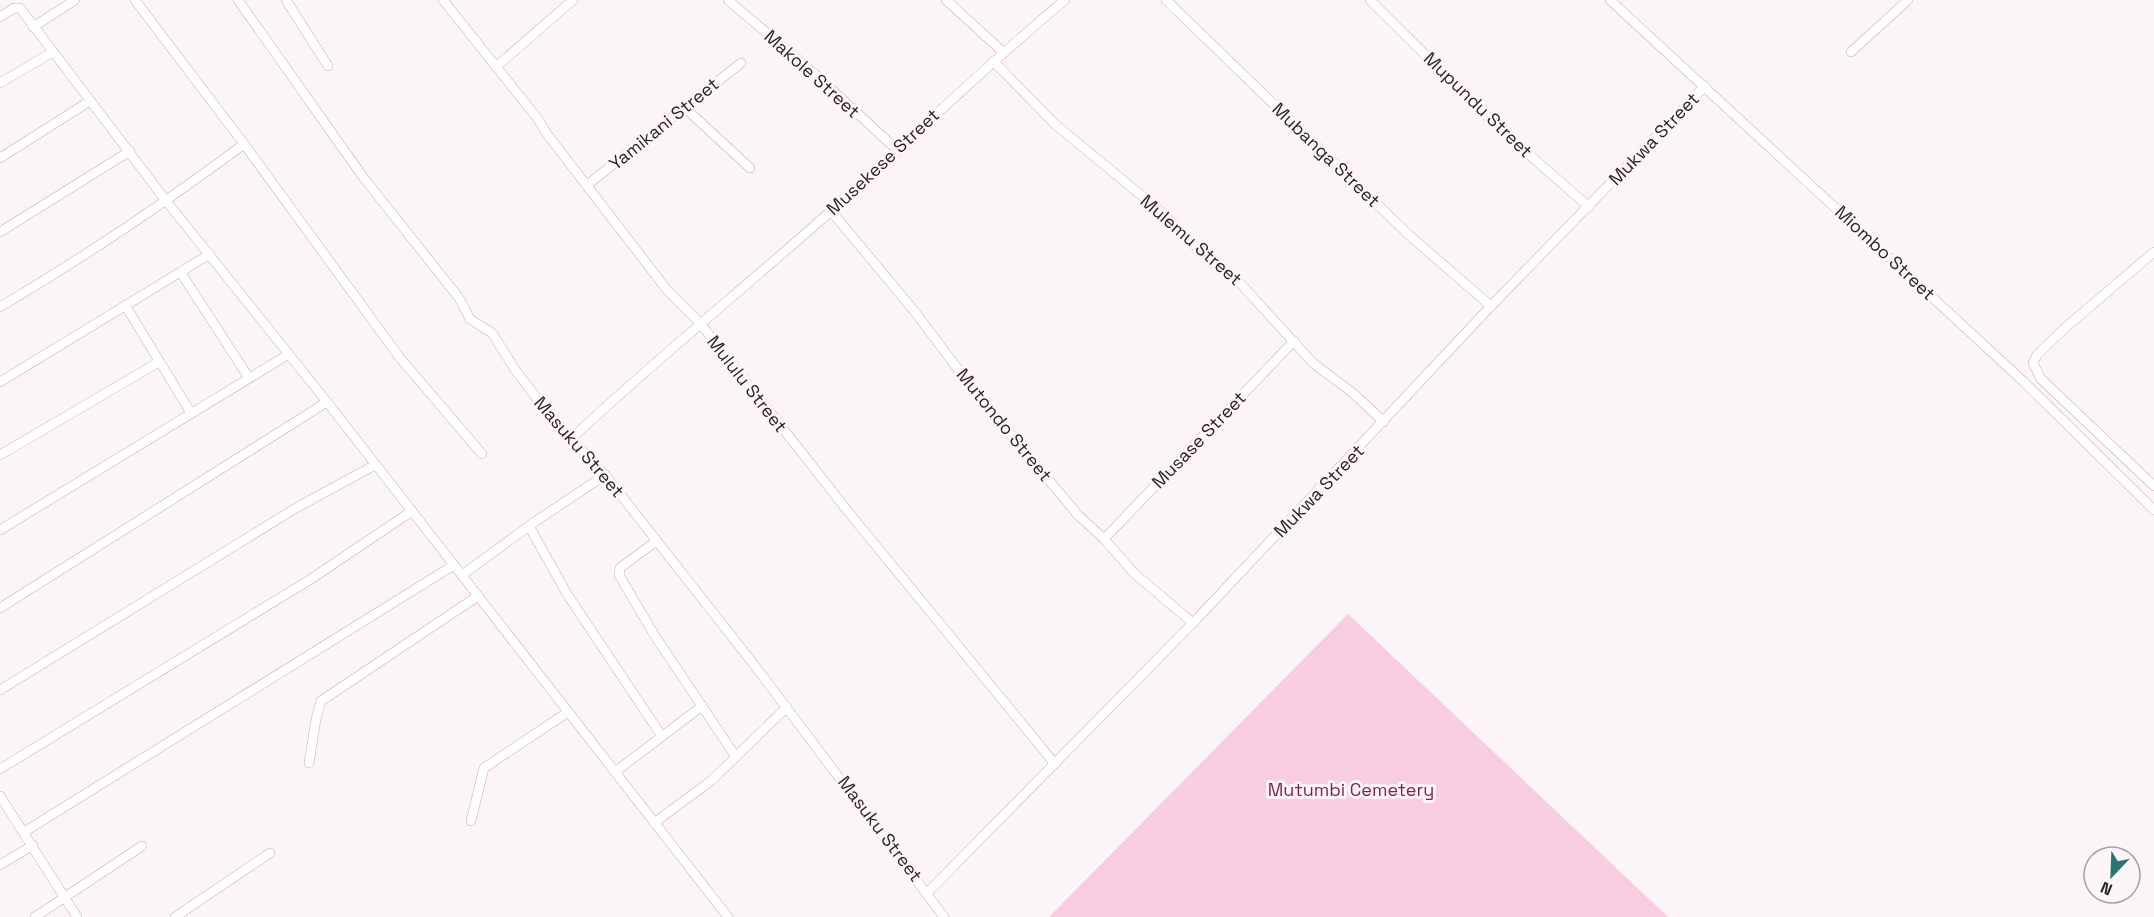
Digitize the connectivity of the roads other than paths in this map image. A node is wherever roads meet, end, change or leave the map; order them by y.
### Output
1 (75, 0) edge
2 (135, 0) edge
3 (238, 0) edge
4 (286, 0) edge
5 (443, 0) edge
6 (573, 0) edge
7 (728, 0) edge
8 (946, 0) edge
9 (1065, 0) edge
10 (1166, 0) edge
11 (1370, 0) edge
12 (1610, 0) edge
13 (1908, 0) edge
14 (0, 17) edge
15 (33, 27) junction
16 (1003, 52) junction
17 (1851, 52) dead end
18 (51, 53) junction
19 (993, 62) junction
20 (741, 63) dead end
21 (328, 66) dead end
22 (497, 66) junction
23 (0, 83) edge
24 (1705, 86) junction
25 (90, 101) junction
26 (684, 108) junction
27 (244, 144) junction
28 (896, 149) junction
29 (130, 151) junction
30 (0, 158) edge
31 (750, 168) dead end
32 (587, 185) junction
33 (167, 202) junction
34 (1589, 207) junction
35 (831, 211) junction
36 (0, 232) edge
37 (2154, 252) edge
38 (210, 254) junction
39 (181, 273) junction
40 (125, 305) junction
41 (1491, 306) junction
42 (0, 307) edge
43 (700, 323) junction
44 (1294, 341) junction
45 (289, 354) junction
46 (159, 362) junction
47 (249, 378) junction
48 (0, 381) edge
49 (327, 402) junction
50 (191, 413) junction
51 (1384, 422) junction
52 (572, 438) junction
53 (482, 454) dead end
54 (0, 455) edge
55 (375, 465) junction
56 (605, 475) junction
57 (2154, 486) edge
58 (2154, 510) edge
59 (412, 512) junction
60 (529, 526) junction
61 (0, 530) edge
62 (1104, 539) junction
63 (655, 542) junction
64 (454, 565) junction
65 (462, 575) junction
66 (478, 596) junction
67 (0, 608) edge
68 (1193, 623) junction
69 (0, 690) edge
70 (702, 706) junction
71 (787, 707) junction
72 (568, 712) junction
73 (661, 735) junction
74 (736, 757) junction
75 (309, 763) dead end
76 (1055, 765) junction
77 (0, 769) edge
78 (615, 772) junction
79 (0, 796) edge
80 (471, 821) dead end
81 (654, 823) junction
82 (24, 832) junction
83 (33, 845) junction
84 (142, 846) dead end
85 (270, 853) dead end
86 (0, 865) edge
87 (928, 892) junction
88 (66, 899) junction
89 (35, 917) edge
90 (77, 917) edge
91 (175, 917) edge
92 (728, 917) edge
93 (944, 917) edge

1 - 15 street
2 - 27 street
3 - 52 street, Masuku Street
4 - 21 street
5 - 22 street, Mululu Street
6 - 22 street
7 - 28 street, Makole Street
8 - 16 street
9 - 16 street, Musekese Street
10 - 41 street, Mubanga Street
11 - 34 street, Mupundu Street
12 - 24 street, Miombo Street
13 - 17 street
14 - 15 street
15 - 18 street
16 - 19 street, Musekese Street
18 - 23 street
18 - 25 street
19 - 28 street, Musekese Street
19 - 44 street, Mulemu Street
20 - 26 street, Yamikani Street
22 - 32 street, Mululu Street
24 - 34 street, Mukwa Street
24 - 58 street, Miombo Street
25 - 29 street
25 - 30 street
26 - 31 street
26 - 32 street, Yamikani Street
27 - 33 street
27 - 53 street
28 - 35 street, Musekese Street
29 - 33 street
29 - 36 street
32 - 43 street, Mululu Street
33 - 38 street
33 - 42 street
34 - 41 street, Mukwa Street
35 - 43 street, Musekese Street
35 - 62 street, Mutondo Street
37 - 57 street
38 - 39 street
38 - 45 street
39 - 40 street
39 - 47 street
40 - 46 street
40 - 48 street
41 - 51 street, Mukwa Street
43 - 52 street, Musekese Street
43 - 76 street, Mululu Street
44 - 51 street, Mulemu Street
44 - 62 street, Musase Street
45 - 47 street
45 - 49 street
46 - 50 street
46 - 54 street
47 - 50 street
49 - 55 street
49 - 67 street
50 - 61 street
51 - 68 street, Mukwa Street
52 - 56 street, Masuku Street
55 - 59 street
55 - 69 street
56 - 60 street
56 - 63 street, Masuku Street
59 - 64 street
59 - 77 street
60 - 65 street
60 - 73 street
62 - 68 street, Mutondo Street
63 - 70 street
63 - 71 street, Masuku Street
64 - 65 street
64 - 82 street
65 - 66 street
66 - 72 street
66 - 75 street
68 - 76 street, Mukwa Street
70 - 73 street
70 - 74 street
71 - 74 street
71 - 87 street, Masuku Street
72 - 78 street
72 - 80 street
73 - 78 street
74 - 81 street
76 - 87 street, Mukwa Street
78 - 81 street
79 - 82 street
81 - 92 street
82 - 83 street
83 - 86 street
83 - 88 street
84 - 88 street
85 - 91 street
87 - 93 street, Masuku Street
88 - 89 street
88 - 90 street

